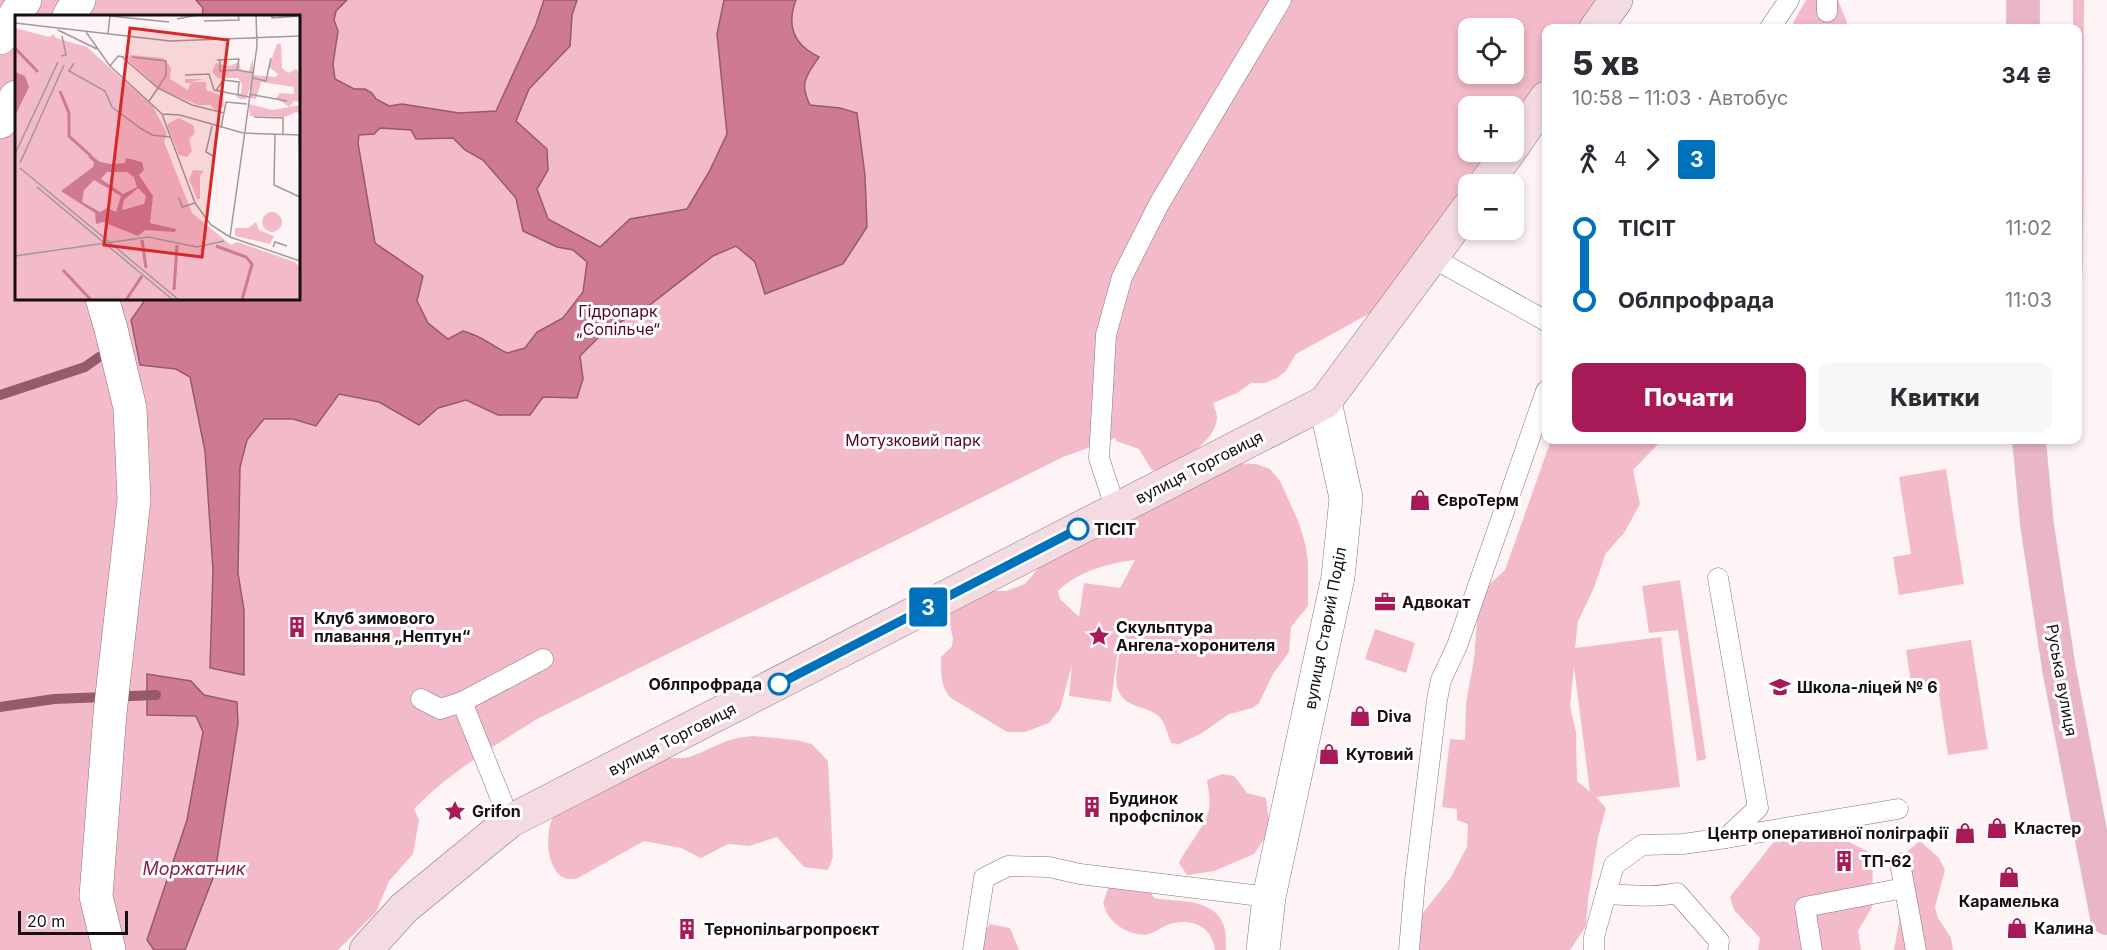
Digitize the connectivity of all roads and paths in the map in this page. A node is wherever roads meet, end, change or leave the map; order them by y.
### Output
1 (25, 0) edge
2 (45, 0) edge
3 (79, 0) edge
4 (1281, 0) edge
5 (1616, 0) edge
6 (1789, 0) edge
7 (2023, 0) edge
8 (15, 15) edge
9 (15, 15) edge
10 (47, 15) edge
11 (70, 15) edge
12 (1599, 24) edge
13 (1773, 24) edge
14 (2023, 24) edge
15 (0, 38) edge
16 (15, 99) edge
17 (1542, 104) edge
18 (0, 122) edge
19 (1524, 130) edge
20 (1458, 222) edge
21 (1433, 258) junction
22 (103, 300) edge
23 (1542, 319) edge
24 (1325, 402) junction
25 (1542, 402) edge
26 (2029, 444) edge
27 (1116, 510) junction
28 (1718, 578) dead end
29 (543, 659) dead end
30 (421, 699) dead end
31 (462, 702) junction
32 (1898, 809) dead end
33 (510, 821) junction
34 (1726, 838) junction
35 (1900, 863) dead end
36 (1904, 888) junction
37 (1606, 894) junction
38 (1269, 897) junction
39 (2107, 918) edge
40 (109, 950) edge
41 (366, 950) edge
42 (973, 950) edge
43 (1263, 950) edge
44 (1409, 950) edge
45 (1594, 950) edge
46 (1718, 950) edge
47 (1812, 950) edge
48 (1916, 950) edge

1 - 9 street
2 - 10 street
3 - 11 street
4 - 27 lane
5 - 12 main road
6 - 13 lane
7 - 14 main road
8 - 15 street
16 - 18 street
17 - 19 main road
20 - 21 main road
21 - 23 lane
21 - 24 main road
22 - 40 street
24 - 27 main road, вулиця Торговиця
24 - 38 street, вулиця Старий Поділ
25 - 44 lane
26 - 39 main road, Руська вулиця
27 - 33 main road, вулиця Торговиця
28 - 34 lane
29 - 31 lane
30 - 31 lane
31 - 33 lane
32 - 34 lane
33 - 41 main road, вулиця Торговиця
34 - 37 lane
35 - 36 lane
36 - 47 lane
36 - 48 lane
37 - 45 lane
37 - 46 lane
38 - 42 lane
38 - 43 street, вулиця Старий Поділ

